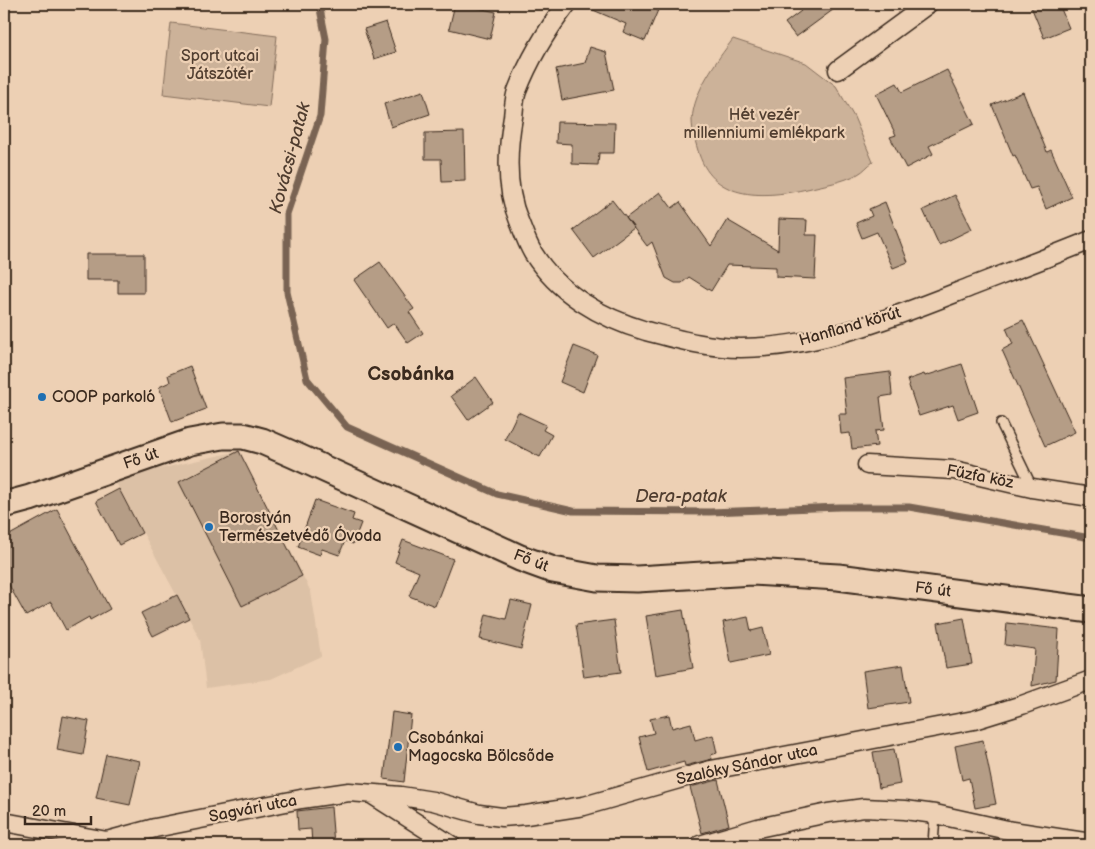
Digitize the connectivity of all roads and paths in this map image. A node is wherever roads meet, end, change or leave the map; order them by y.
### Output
1 (567, 4) edge
2 (928, 4) edge
3 (838, 70) dead end
4 (1091, 240) edge
5 (1001, 423) dead end
6 (867, 465) dead end
7 (1032, 488) junction
8 (1091, 497) edge
9 (4, 505) edge
10 (1091, 610) edge
11 (1091, 680) edge
12 (371, 793) junction
13 (934, 814) junction
14 (4, 822) edge
15 (113, 843) edge
16 (1091, 843) edge
17 (452, 845) edge
18 (700, 845) edge
19 (933, 845) edge

1 - 4 street, Hanfland körút
2 - 3 street
5 - 7 lane
6 - 7 street, Fűzfa köz
7 - 8 street, Fűzfa köz
9 - 10 main road, Fő út
11 - 12 street, Szalóky Sándor utca
12 - 15 street, Sagvári utca
12 - 17 street
13 - 16 street
13 - 18 street
13 - 19 lane
14 - 15 street

